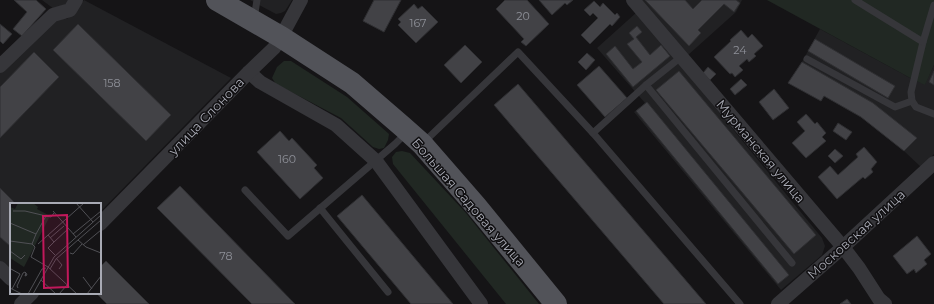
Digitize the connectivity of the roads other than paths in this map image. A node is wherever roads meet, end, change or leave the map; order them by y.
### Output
1 (76, 0) edge
2 (217, 0) edge
3 (301, 0) edge
4 (633, 0) edge
5 (854, 0) edge
6 (934, 5) edge
7 (255, 10) edge
8 (282, 37) junction
9 (923, 42) junction
10 (681, 57) junction
11 (807, 59) dead end
12 (0, 66) edge
13 (249, 72) junction
14 (646, 85) junction
15 (912, 101) junction
16 (934, 114) edge
17 (593, 133) junction
18 (414, 138) junction
19 (376, 161) junction
20 (934, 163) edge
21 (245, 190) dead end
22 (320, 208) junction
23 (101, 223) edge
24 (842, 248) junction
25 (792, 263) dead end
26 (0, 268) edge
27 (10, 278) edge
28 (388, 292) dead end
29 (480, 304) edge
30 (556, 304) edge
31 (740, 304) edge
32 (778, 304) edge
33 (885, 304) edge

1 - 12 street
2 - 7 main road, Большая Садовая улица
3 - 8 street, улица Слонова
4 - 10 street, Мурманская улица
5 - 9 lane
6 - 9 lane
7 - 8 main road, Большая Садовая улица
8 - 13 street, улица Слонова
8 - 18 main road, Большая Садовая улица
9 - 15 lane
10 - 14 lane
10 - 24 street, Мурманская улица
11 - 15 lane
13 - 19 street
13 - 23 street, улица Слонова
14 - 17 lane
14 - 25 lane
15 - 16 lane
17 - 18 lane
17 - 31 lane
18 - 19 lane
18 - 30 main road, Большая Садовая улица
19 - 22 lane
19 - 29 street
20 - 24 street, Московская улица
21 - 22 lane
22 - 28 lane
24 - 32 street, Московская улица
24 - 33 street, Мурманская улица
26 - 27 street

